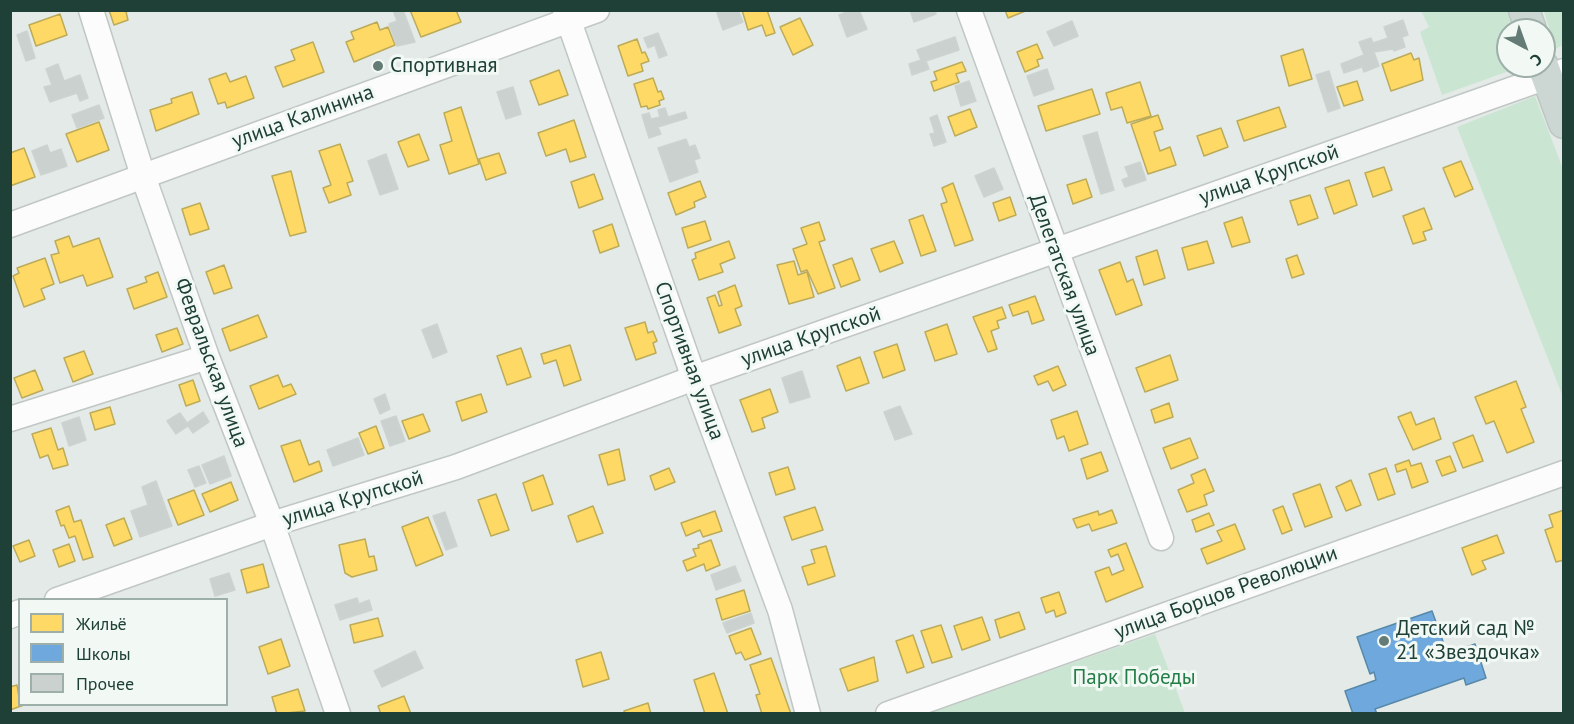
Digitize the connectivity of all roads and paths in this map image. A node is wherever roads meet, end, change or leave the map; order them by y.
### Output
1 (91, 10) edge
2 (597, 10) edge
3 (969, 10) edge
4 (567, 15) edge
5 (1532, 78) edge
6 (1553, 78) edge
7 (1563, 123) edge
8 (143, 176) junction
9 (10, 225) edge
10 (1055, 251) junction
11 (207, 357) junction
12 (694, 378) junction
13 (10, 419) edge
14 (1563, 473) edge
15 (272, 524) junction
16 (1161, 538) dead end
17 (63, 598) edge
18 (338, 714) edge
19 (808, 714) edge
20 (888, 714) edge

1 - 8 street, Февральская улица
2 - 4 street, улица Калинина
3 - 10 street, Делегатская улица
4 - 8 street, улица Калинина
4 - 12 street, Спортивная улица
5 - 10 street, улица Крупской
6 - 7 main road
8 - 9 street, улица Калинина
8 - 11 street, Февральская улица
10 - 12 street, улица Крупской
10 - 16 street, Делегатская улица
11 - 13 street
11 - 15 street, Февральская улица
12 - 15 street, улица Крупской
12 - 19 street, Спортивная улица
14 - 20 street, улица Борцов Революции
15 - 17 street, улица Крупской
15 - 18 street, Февральская улица

